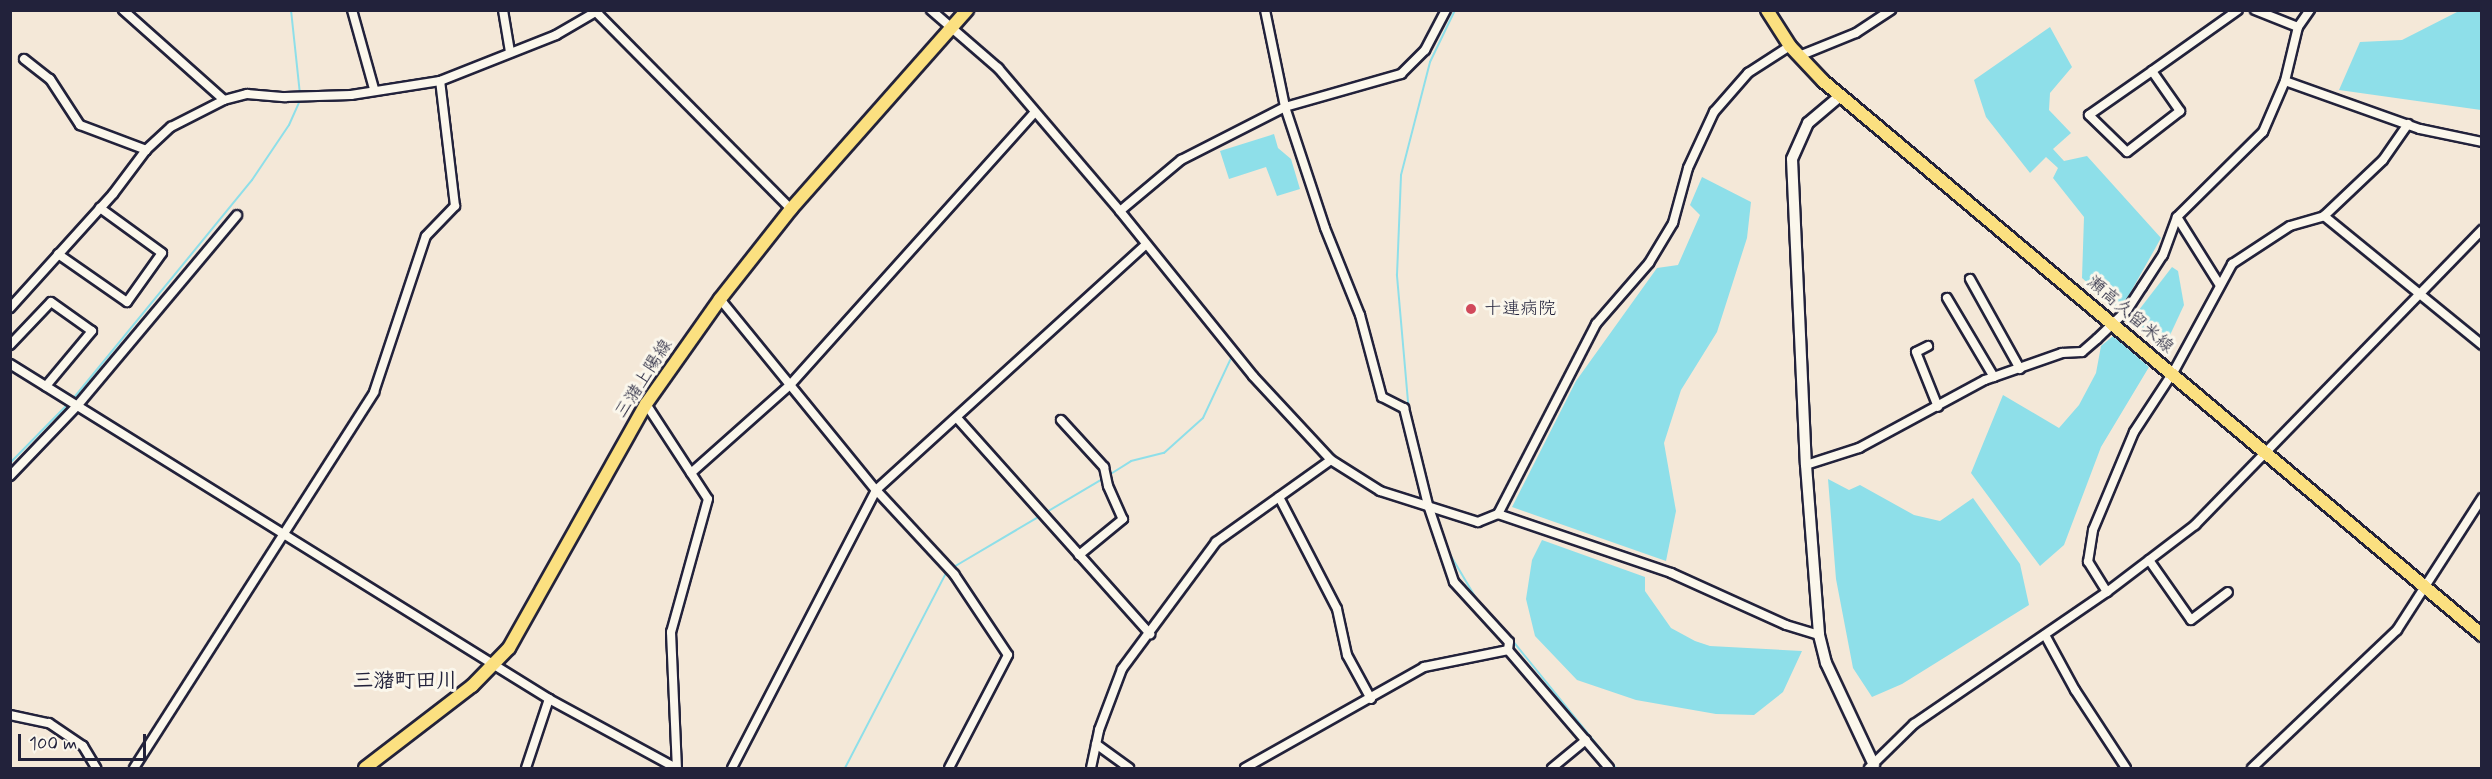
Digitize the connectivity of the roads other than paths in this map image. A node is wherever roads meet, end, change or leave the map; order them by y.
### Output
1 (123, 10) edge
2 (352, 10) edge
3 (503, 10) edge
4 (931, 10) edge
5 (967, 10) edge
6 (1265, 10) edge
7 (1446, 10) edge
8 (1767, 10) edge
9 (1891, 10) edge
10 (2238, 10) edge
11 (2255, 10) edge
12 (2310, 10) edge
13 (598, 11) edge
14 (952, 27) junction
15 (2298, 27) junction
16 (1795, 51) junction
17 (510, 52) junction
18 (24, 59) dead end
19 (2152, 71) junction
20 (440, 81) junction
21 (2285, 81) junction
22 (374, 89) junction
23 (1840, 96) junction
24 (224, 100) junction
25 (1285, 107) junction
26 (1034, 113) junction
27 (2408, 124) junction
28 (2481, 142) edge
29 (146, 150) junction
30 (100, 208) junction
31 (791, 209) junction
32 (1120, 211) junction
33 (237, 215) dead end
34 (2324, 216) junction
35 (2177, 217) junction
36 (2481, 230) edge
37 (1146, 244) junction
38 (58, 254) junction
39 (1970, 279) dead end
40 (2219, 284) junction
41 (2420, 293) junction
42 (1947, 298) dead end
43 (720, 299) junction
44 (10, 308) edge
45 (2112, 323) junction
46 (10, 345) edge
47 (2481, 345) edge
48 (1928, 346) dead end
49 (10, 364) edge
50 (2020, 369) junction
51 (2171, 375) junction
52 (1994, 377) junction
53 (790, 385) junction
54 (46, 386) junction
55 (646, 405) junction
56 (77, 406) junction
57 (1938, 406) junction
58 (957, 418) junction
59 (1061, 420) dead end
60 (2266, 453) junction
61 (1331, 460) junction
62 (1806, 465) junction
63 (691, 473) junction
64 (10, 477) edge
65 (876, 490) junction
66 (1279, 497) junction
67 (2481, 498) edge
68 (1428, 506) junction
69 (1498, 514) junction
70 (284, 533) junction
71 (1079, 555) junction
72 (2149, 560) junction
73 (2423, 586) junction
74 (2107, 592) junction
75 (2228, 592) dead end
76 (1150, 634) junction
77 (1819, 635) junction
78 (2045, 635) junction
79 (2481, 635) edge
80 (1508, 650) junction
81 (495, 664) junction
82 (549, 699) junction
83 (1371, 699) junction
84 (10, 715) edge
85 (1586, 740) junction
86 (1096, 744) junction
87 (1873, 767) edge
88 (96, 768) edge
89 (134, 768) edge
90 (365, 768) edge
91 (526, 768) edge
92 (677, 768) edge
93 (732, 768) edge
94 (949, 768) edge
95 (1091, 768) edge
96 (1129, 768) edge
97 (1245, 768) edge
98 (1552, 768) edge
99 (1610, 768) edge
100 (2127, 768) edge
101 (2252, 768) edge

1 - 24 street
2 - 22 street
3 - 17 street
4 - 14 street
5 - 14 main road, 三潴上陽線
6 - 25 street
7 - 25 street
8 - 16 main road, 瀬高久留米線
9 - 16 street
10 - 19 street
11 - 15 street
12 - 15 street
13 - 17 street
13 - 31 street
14 - 26 street
14 - 31 main road, 三潴上陽線
15 - 21 street
16 - 23 main road, 瀬高久留米線
16 - 69 street
17 - 20 street
18 - 29 street
19 - 19 street
20 - 22 street
20 - 70 street
21 - 27 street
21 - 35 street
22 - 24 street
23 - 45 main road, 瀬高久留米線
23 - 62 street
24 - 29 street
25 - 32 street
25 - 68 street
26 - 32 street
26 - 53 street
27 - 28 street
27 - 34 street
29 - 30 street
30 - 38 street
30 - 38 street
31 - 43 main road, 三潴上陽線
32 - 37 street
33 - 56 street
34 - 40 street
34 - 41 street
35 - 40 street
35 - 45 street
36 - 41 street
37 - 58 street
37 - 61 street
38 - 44 street
39 - 50 street
40 - 51 street
41 - 47 street
41 - 60 street
42 - 52 street
43 - 53 street
43 - 55 main road, 三潴上陽線
45 - 50 street
45 - 51 main road, 瀬高久留米線
46 - 54 street
48 - 57 street
49 - 54 street
50 - 52 street
51 - 60 main road, 瀬高久留米線
51 - 74 street
52 - 57 street
53 - 63 street
53 - 65 street
54 - 56 street
55 - 63 street
55 - 81 main road, 三潴上陽線
56 - 64 street
56 - 70 street
57 - 62 street
58 - 65 street
58 - 71 street
59 - 71 street
60 - 72 street
60 - 73 main road, 瀬高久留米線
61 - 66 street
61 - 68 street
62 - 77 street
63 - 92 street
65 - 93 street
65 - 94 street
66 - 76 street
66 - 83 street
67 - 73 street
68 - 69 street
68 - 80 street
69 - 77 street
70 - 81 street
70 - 89 street
71 - 76 street
72 - 74 street
72 - 75 street
73 - 79 main road, 瀬高久留米線
73 - 101 street
74 - 78 street
76 - 86 street
77 - 87 street
78 - 87 street
78 - 100 street
80 - 83 street
80 - 85 street
81 - 82 street
81 - 90 main road, 三潴上陽線
82 - 91 street
82 - 92 street
83 - 97 street
84 - 88 street
85 - 98 street
85 - 99 street
86 - 95 street
86 - 96 street

